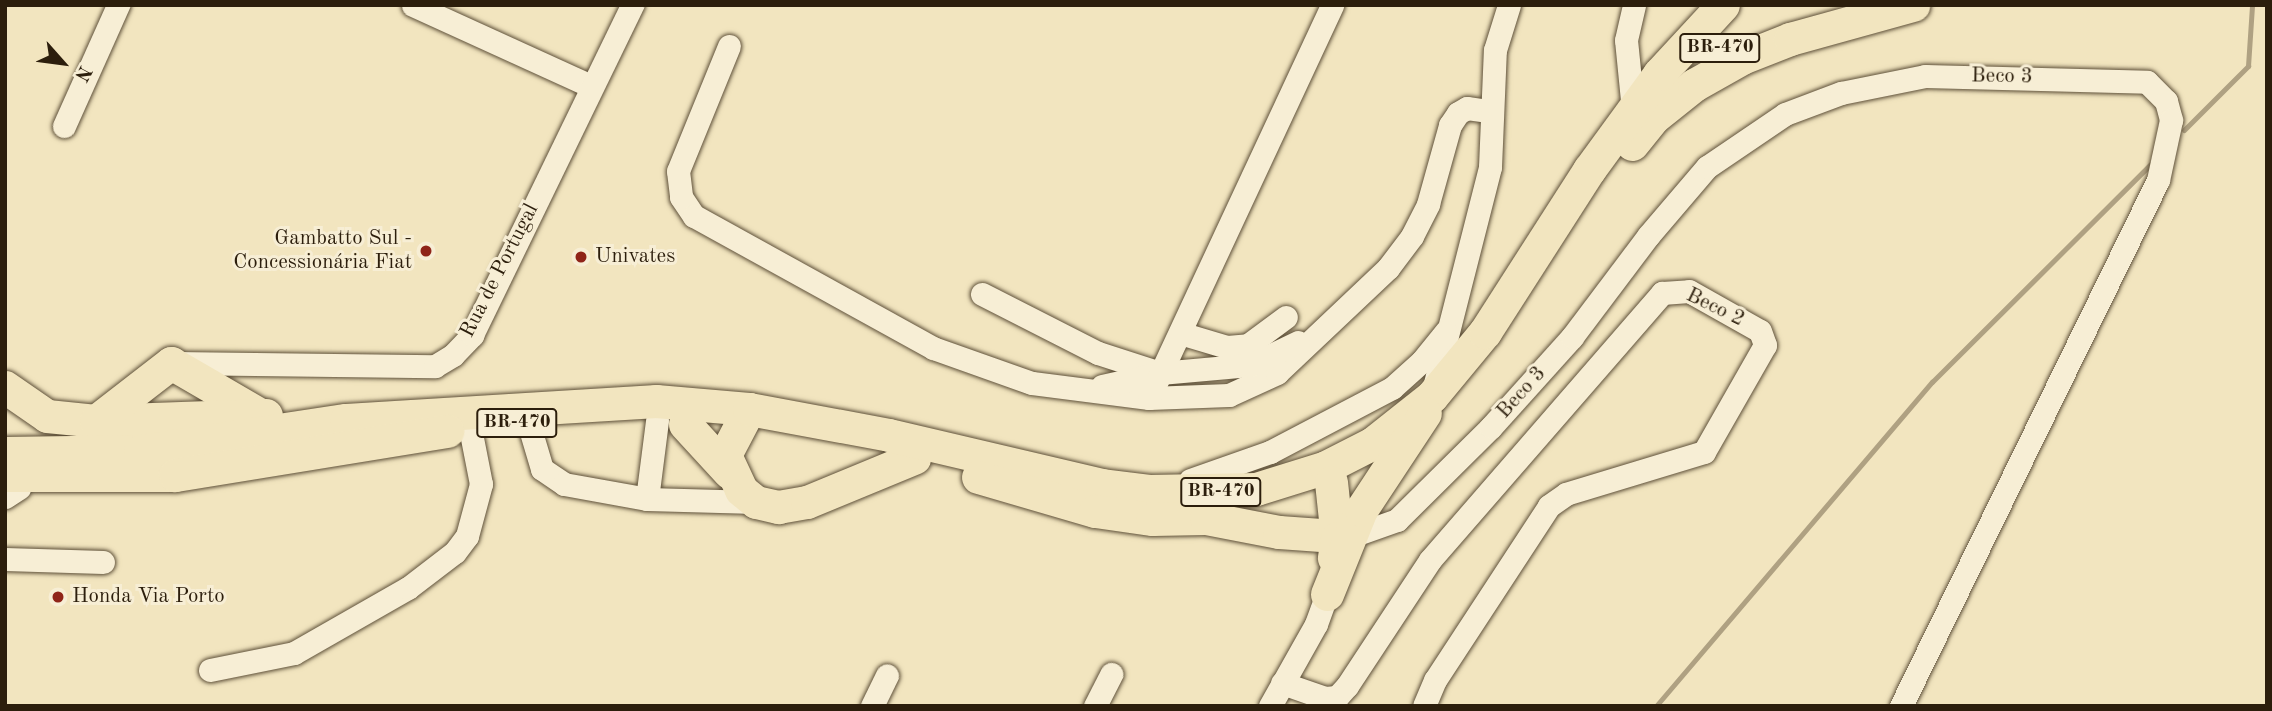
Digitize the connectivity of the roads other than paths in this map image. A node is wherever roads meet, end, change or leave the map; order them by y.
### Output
1 (118, 5) edge
2 (413, 5) edge
3 (632, 5) edge
4 (1332, 5) edge
5 (1509, 5) edge
6 (1634, 5) edge
7 (1723, 5) edge
8 (1913, 5) edge
9 (1827, 6) edge
10 (440, 11) edge
11 (1790, 39) junction
12 (729, 46) dead end
13 (591, 86) junction
14 (1633, 110) junction
15 (1489, 111) junction
16 (64, 125) dead end
17 (982, 294) dead end
18 (1286, 317) dead end
19 (1454, 320) junction
20 (1322, 329) junction
21 (1180, 333) junction
22 (171, 363) junction
23 (1160, 373) junction
24 (5, 387) edge
25 (1087, 390) junction
26 (1432, 396) junction
27 (1149, 398) junction
28 (259, 414) junction
29 (181, 416) junction
30 (742, 418) junction
31 (346, 420) junction
32 (96, 421) junction
33 (528, 422) junction
34 (671, 422) junction
35 (1419, 426) junction
36 (470, 428) junction
37 (140, 451) junction
38 (5, 453) edge
39 (914, 458) junction
40 (729, 472) junction
41 (1331, 482) junction
42 (9, 487) edge
43 (1149, 491) junction
44 (646, 499) junction
45 (756, 502) junction
46 (1206, 518) junction
47 (1279, 532) junction
48 (1343, 538) junction
49 (5, 559) edge
50 (103, 562) dead end
51 (1327, 594) junction
52 (210, 670) dead end
53 (1111, 674) dead end
54 (887, 675) dead end
55 (1282, 683) junction
56 (872, 706) edge
57 (1095, 706) edge
58 (1270, 706) edge
59 (1424, 706) edge
60 (1901, 706) edge

1 - 16 street
2 - 10 street
3 - 13 street, Rua de Portugal
4 - 21 street
5 - 15 street
6 - 14 street
7 - 14 highway
8 - 11 highway, BR-470
9 - 11 highway
9 - 14 highway, BR-470
10 - 13 street
11 - 35 highway, BR-470
12 - 25 street
13 - 22 street, Rua de Portugal
14 - 26 highway, BR-470
15 - 19 street
15 - 20 street
17 - 23 street
18 - 21 street
19 - 26 street
19 - 43 street
20 - 23 street
20 - 27 street
21 - 23 street
22 - 28 highway
22 - 29 highway
22 - 32 highway
23 - 25 street
23 - 27 street
24 - 32 highway
25 - 27 street
26 - 35 highway
26 - 43 highway, BR-470
28 - 29 highway
28 - 31 highway
29 - 32 highway
29 - 37 highway
30 - 31 highway, BR-470
30 - 34 highway, BR-470
30 - 39 highway, BR-470
30 - 40 highway
30 - 43 highway, BR-470
31 - 37 highway, BR-470
33 - 34 highway, BR-470
33 - 36 highway, BR-470
33 - 44 street
34 - 40 highway
34 - 44 street
35 - 41 highway, BR-470
35 - 48 highway
36 - 42 highway, BR-470
36 - 52 street
37 - 38 highway, BR-470
39 - 45 highway
39 - 46 highway, BR-470
40 - 45 highway
41 - 46 highway, BR-470
41 - 48 highway
44 - 45 street
46 - 47 highway
47 - 48 highway
47 - 51 highway
48 - 51 highway
48 - 60 street, Beco 3
49 - 50 street
51 - 55 street
53 - 57 street
54 - 56 street
55 - 58 street
55 - 59 street, Beco 2

